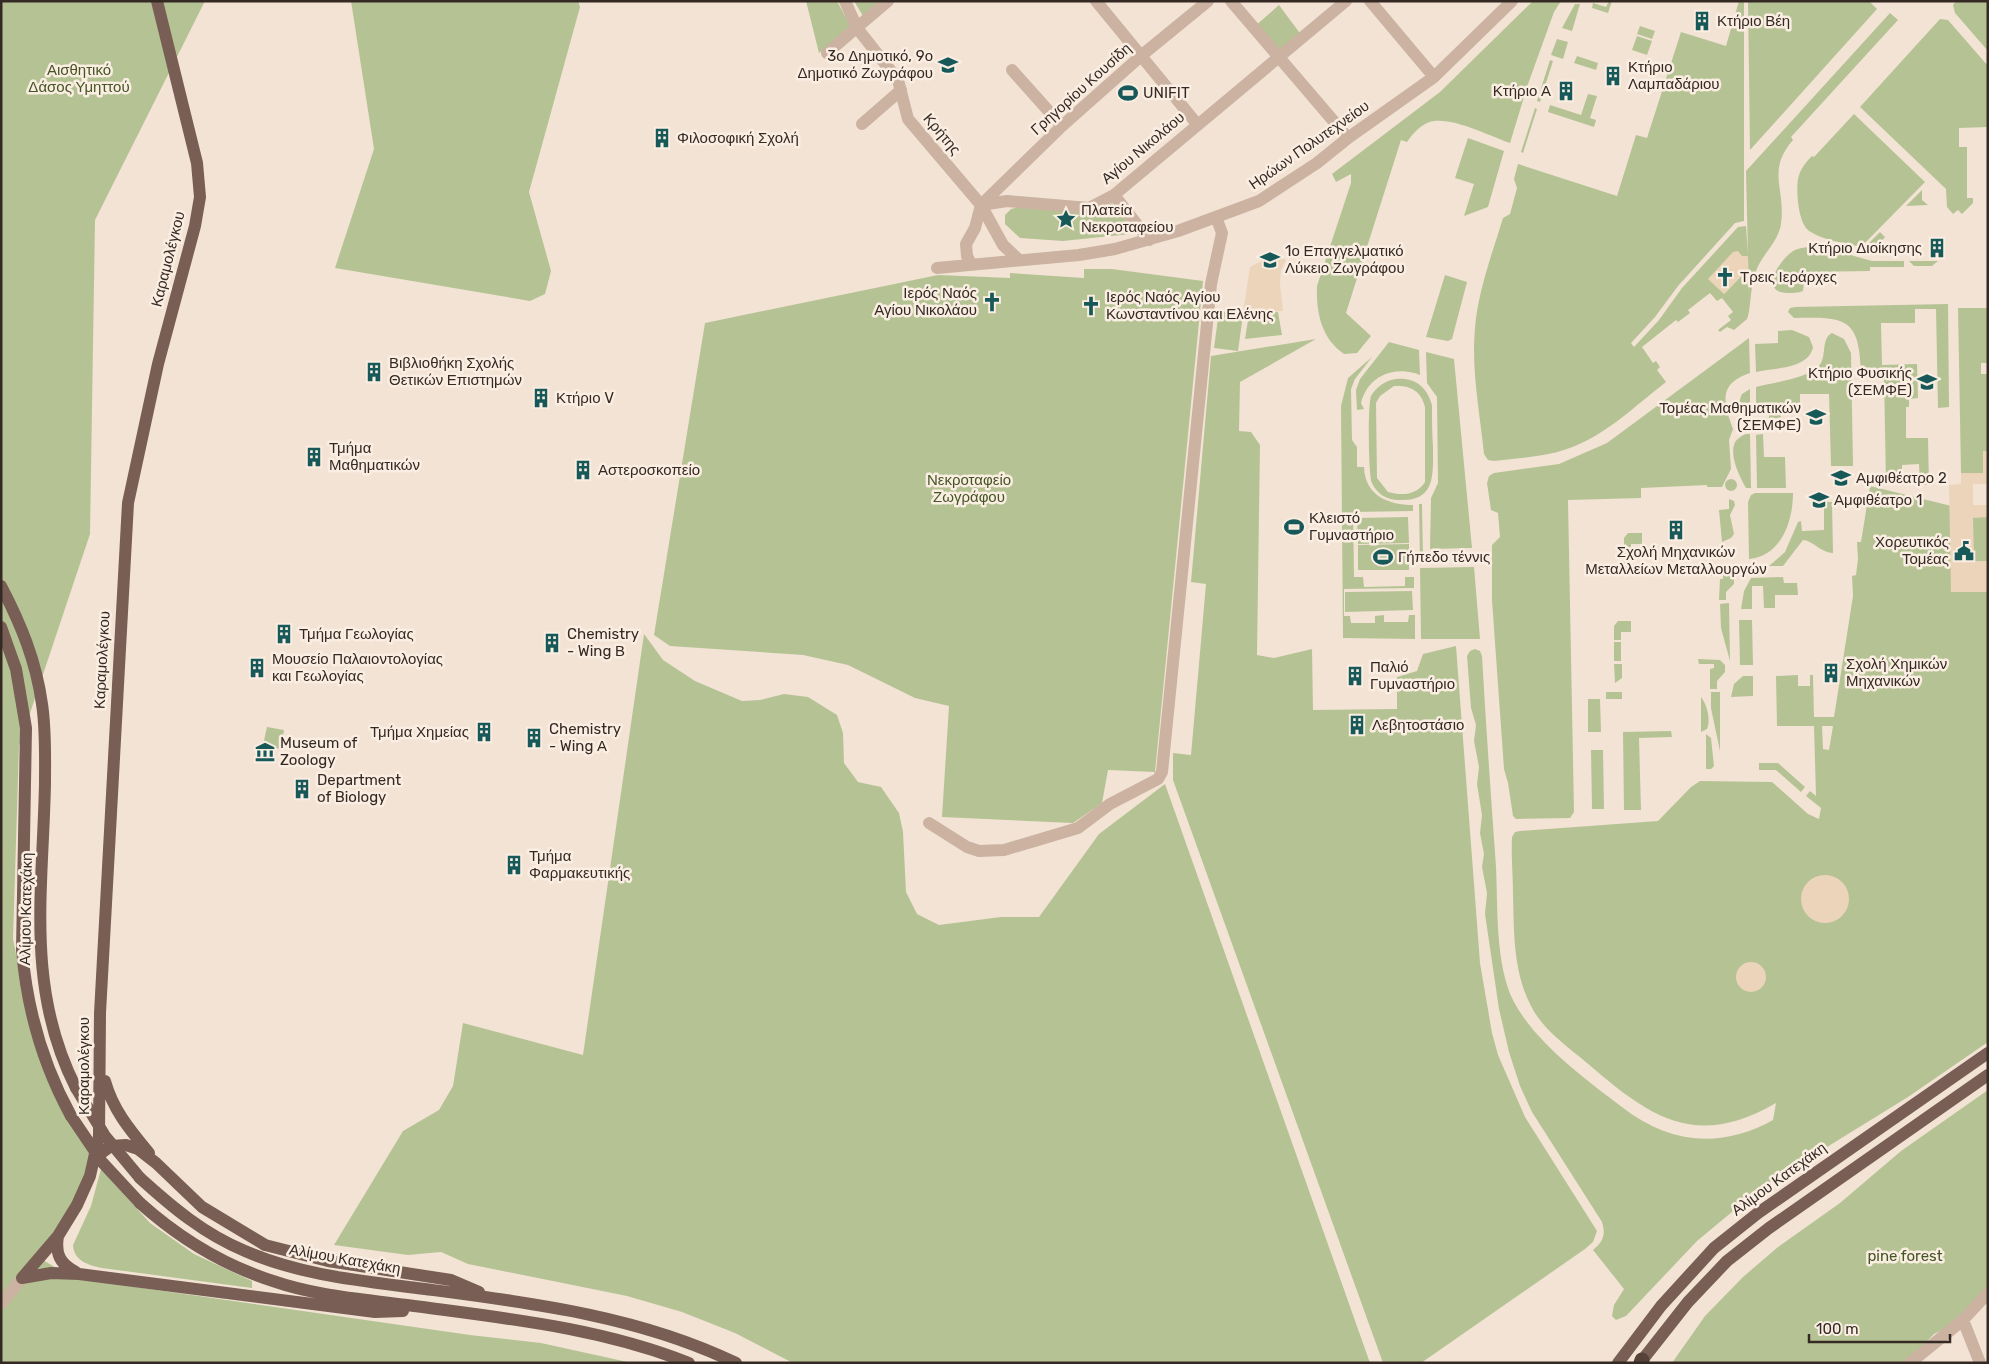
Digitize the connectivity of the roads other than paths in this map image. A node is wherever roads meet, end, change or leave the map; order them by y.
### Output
1 (157, 1) edge
2 (845, 1) edge
3 (888, 1) edge
4 (1096, 1) edge
5 (1208, 1) edge
6 (1232, 1) edge
7 (1346, 1) edge
8 (1370, 1) edge
9 (1512, 1) edge
10 (857, 28) junction
11 (827, 53) dead end
12 (1142, 55) junction
13 (1280, 56) junction
14 (1012, 70) dead end
15 (1434, 77) junction
16 (901, 90) junction
17 (862, 124) dead end
18 (1197, 124) junction
19 (1062, 126) junction
20 (1348, 138) junction
21 (1114, 195) junction
22 (981, 205) junction
23 (1216, 217) junction
24 (1149, 240) junction
25 (1019, 260) junction
26 (971, 264) junction
27 (937, 268) dead end
28 (1, 586) edge
29 (1, 628) edge
30 (929, 823) dead end
31 (1988, 1053) edge
32 (101, 1063) junction
33 (1988, 1076) edge
34 (96, 1157) junction
35 (156, 1163) junction
36 (58, 1236) junction
37 (79, 1274) junction
38 (22, 1278) junction
39 (1988, 1293) edge
40 (498, 1299) junction
41 (1, 1304) edge
42 (441, 1310) junction
43 (1963, 1320) junction
44 (1641, 1362) edge
45 (689, 1363) edge
46 (736, 1363) edge
47 (1618, 1363) edge
48 (1910, 1363) edge
49 (1980, 1363) edge

1 - 32 main road, Καραμολέγκου
2 - 10 street, Κρήτης
3 - 10 street
4 - 12 street
5 - 12 street, Γρηγορίου Κουσίδη
6 - 13 street
7 - 13 street, Αγίου Νικολάου
8 - 15 street
9 - 15 street, Ηρώων Πολυτεχνείου
10 - 11 street
10 - 16 street, Κρήτης
12 - 18 street
12 - 19 street, Γρηγορίου Κουσίδη
13 - 18 street, Αγίου Νικολάου
13 - 20 street
14 - 19 street
15 - 20 street, Ηρώων Πολυτεχνείου
16 - 17 street
16 - 22 street, Κρήτης
18 - 21 street, Αγίου Νικολάου
19 - 22 street, Γρηγορίου Κουσίδη
20 - 23 street, Ηρώων Πολυτεχνείου
21 - 22 street, Αγίου Νικολάου
21 - 24 street
22 - 25 street
22 - 26 street, Γρηγορίου Κουσίδη
23 - 24 street, Ηρώων Πολυτεχνείου
23 - 30 street
24 - 25 street, Ηρώων Πολυτεχνείου
25 - 26 street, Ηρώων Πολυτεχνείου
26 - 27 street, Ηρώων Πολυτεχνείου
28 - 40 main road, Αλίμου Κατεχάκη, bridge
29 - 42 main road, Αλίμου Κατεχάκη, bridge
31 - 47 main road, Αλίμου Κατεχάκη
32 - 34 main road, Καραμολέγκου
32 - 35 main road
33 - 44 main road
34 - 35 main road
34 - 36 main road, Καραμολέγκου
35 - 40 main road
36 - 37 main road
36 - 38 main road, Καραμολέγκου
37 - 38 main road
37 - 42 main road
38 - 41 street, Καραμολέγκου
39 - 43 street
40 - 46 main road, Αλίμου Κατεχάκη
42 - 45 main road, Αλίμου Κατεχάκη
43 - 48 street
43 - 49 street

